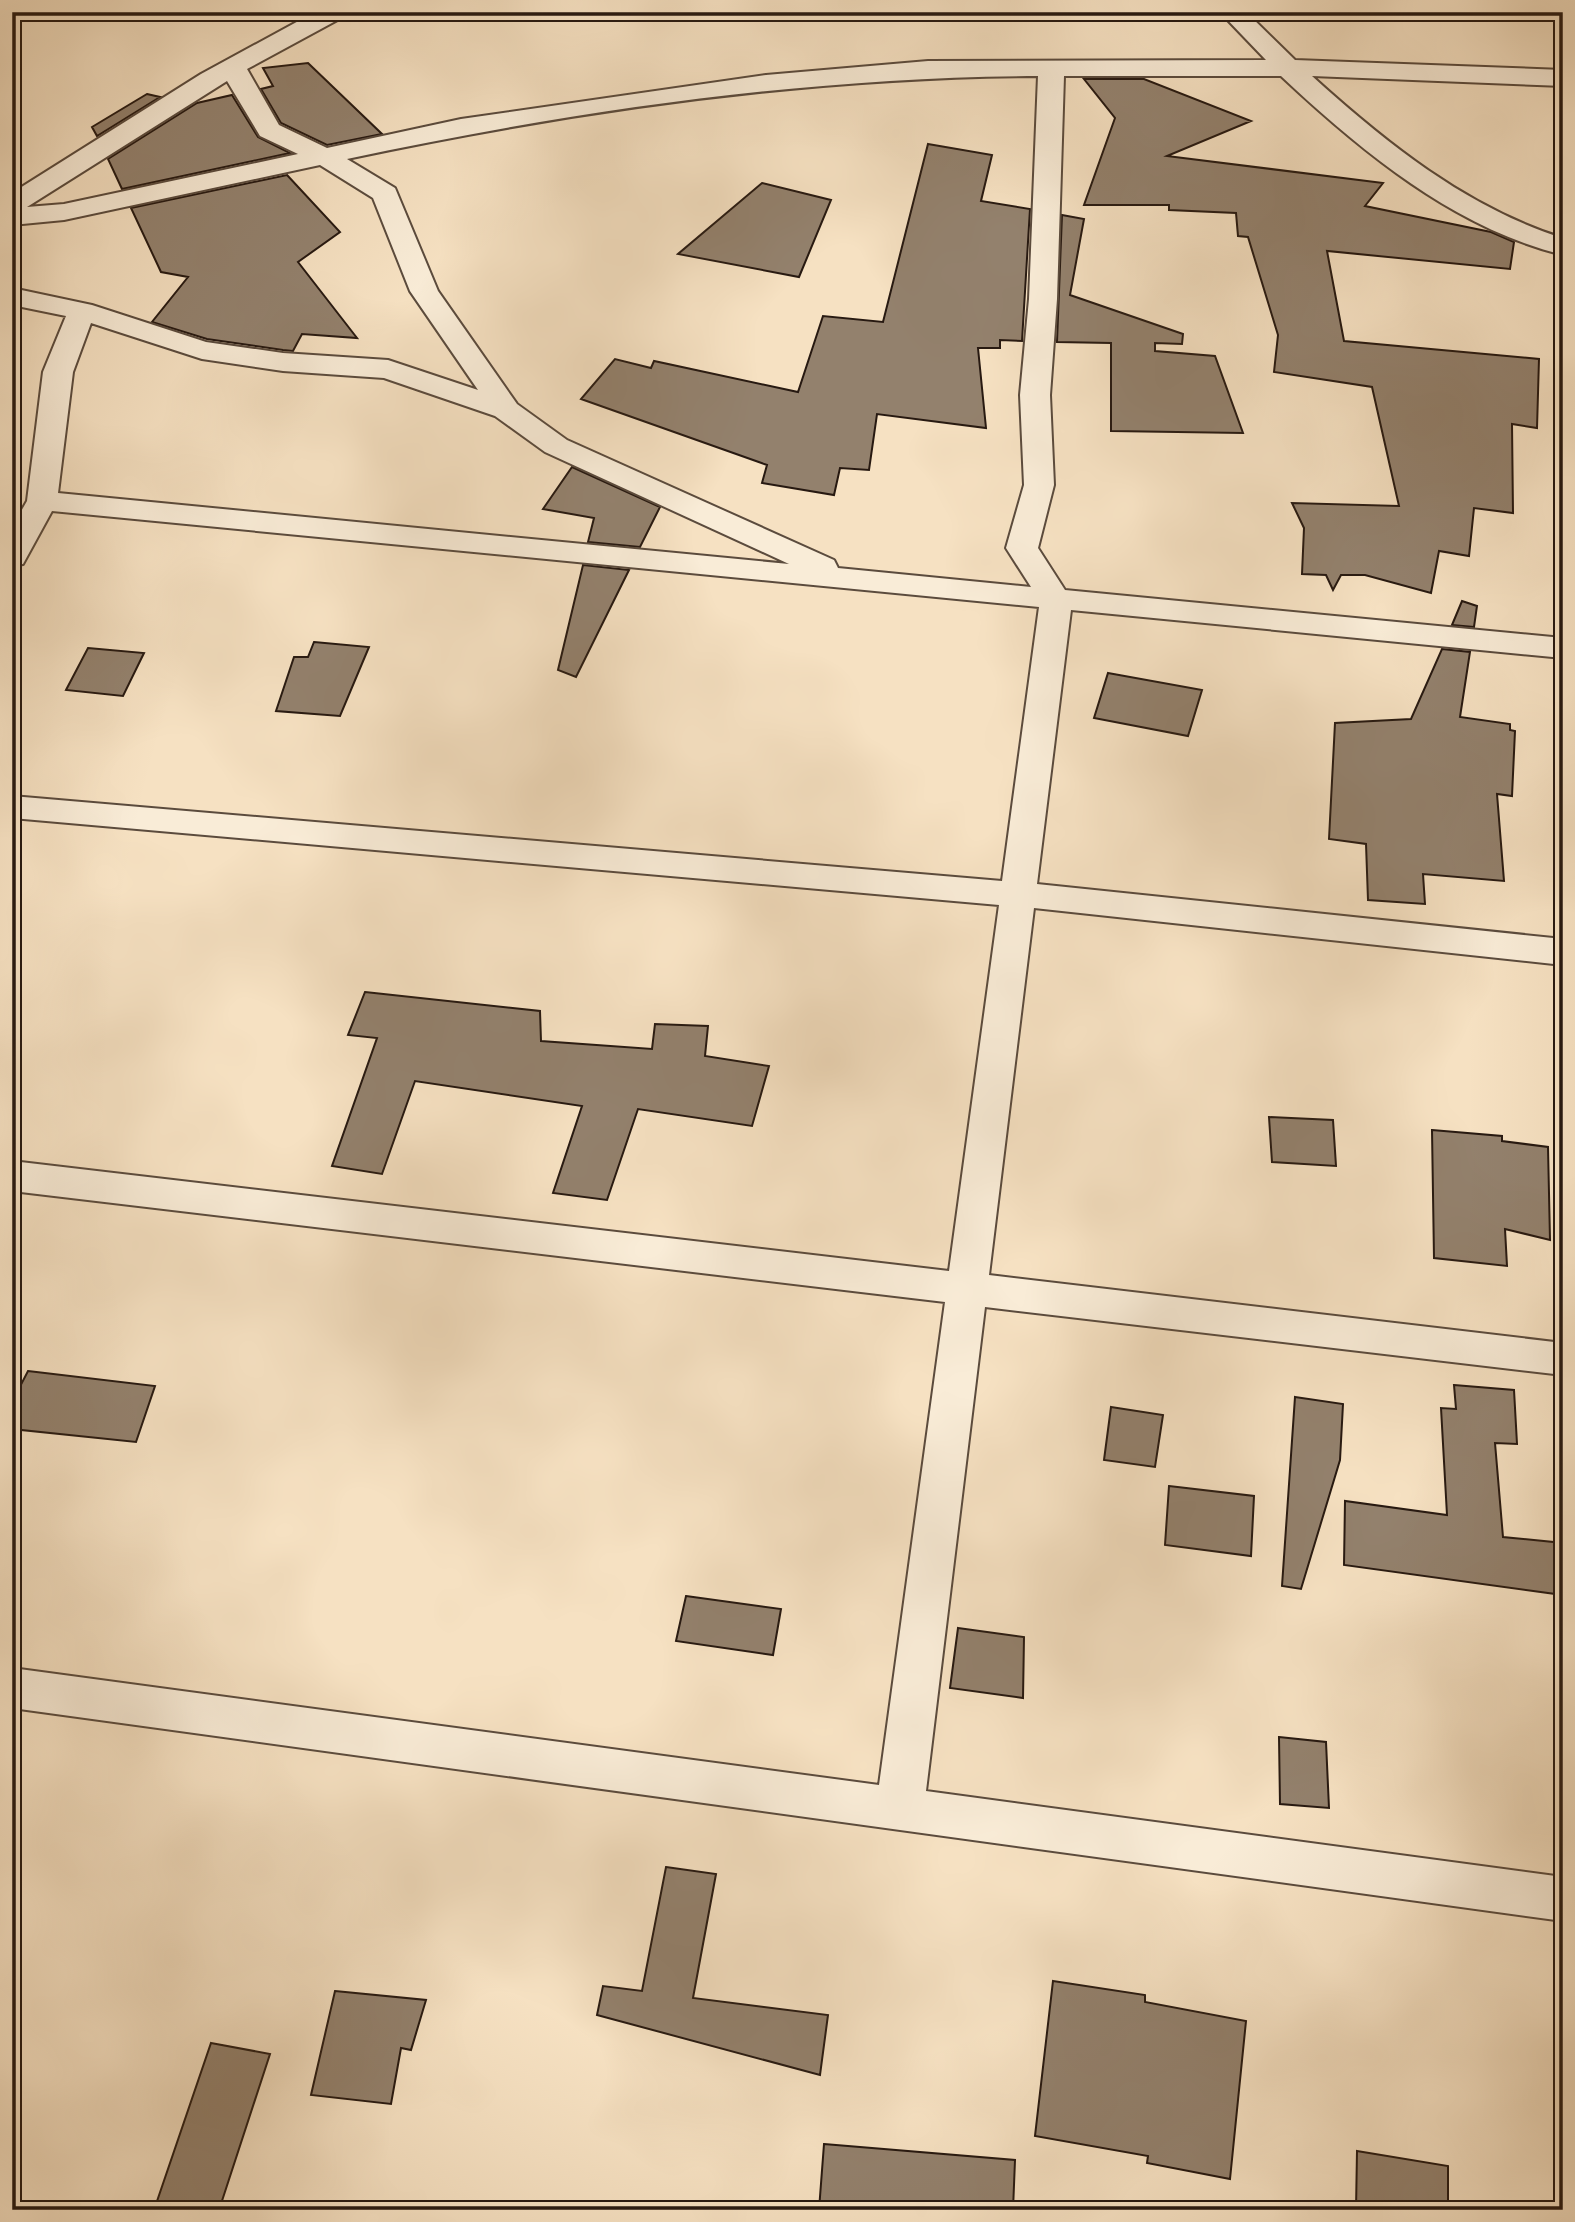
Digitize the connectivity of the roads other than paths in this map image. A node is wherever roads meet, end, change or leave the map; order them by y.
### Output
1 (334, 12) edge
2 (1232, 12) edge
3 (233, 68) junction
4 (1285, 68) junction
5 (1051, 69) junction
6 (1563, 78) edge
7 (323, 156) junction
8 (12, 205) edge
9 (12, 217) edge
10 (1504, 226) junction
11 (1563, 247) edge
12 (1563, 274) edge
13 (12, 296) edge
14 (82, 311) junction
15 (506, 410) junction
16 (42, 501) junction
17 (12, 557) edge
18 (854, 581) junction
19 (1056, 601) junction
20 (1563, 648) edge
21 (12, 807) edge
22 (1018, 895) junction
23 (1563, 952) edge
24 (12, 1176) edge
25 (966, 1289) junction
26 (1563, 1359) edge
27 (12, 1688) edge
28 (900, 1807) junction
29 (1563, 1899) edge

1 - 3 street
2 - 4 street
3 - 7 street
3 - 8 street
4 - 5 street
4 - 6 street
4 - 10 street
5 - 7 street
5 - 19 street
7 - 9 street
7 - 15 street
10 - 11 street
10 - 12 street
13 - 14 street
14 - 15 street
14 - 16 street
15 - 18 street
16 - 17 street
16 - 18 street
18 - 19 street
19 - 20 street
19 - 22 street
21 - 22 street
22 - 23 street
22 - 25 street
24 - 25 street
25 - 26 street
25 - 28 street
27 - 28 street
28 - 29 street

